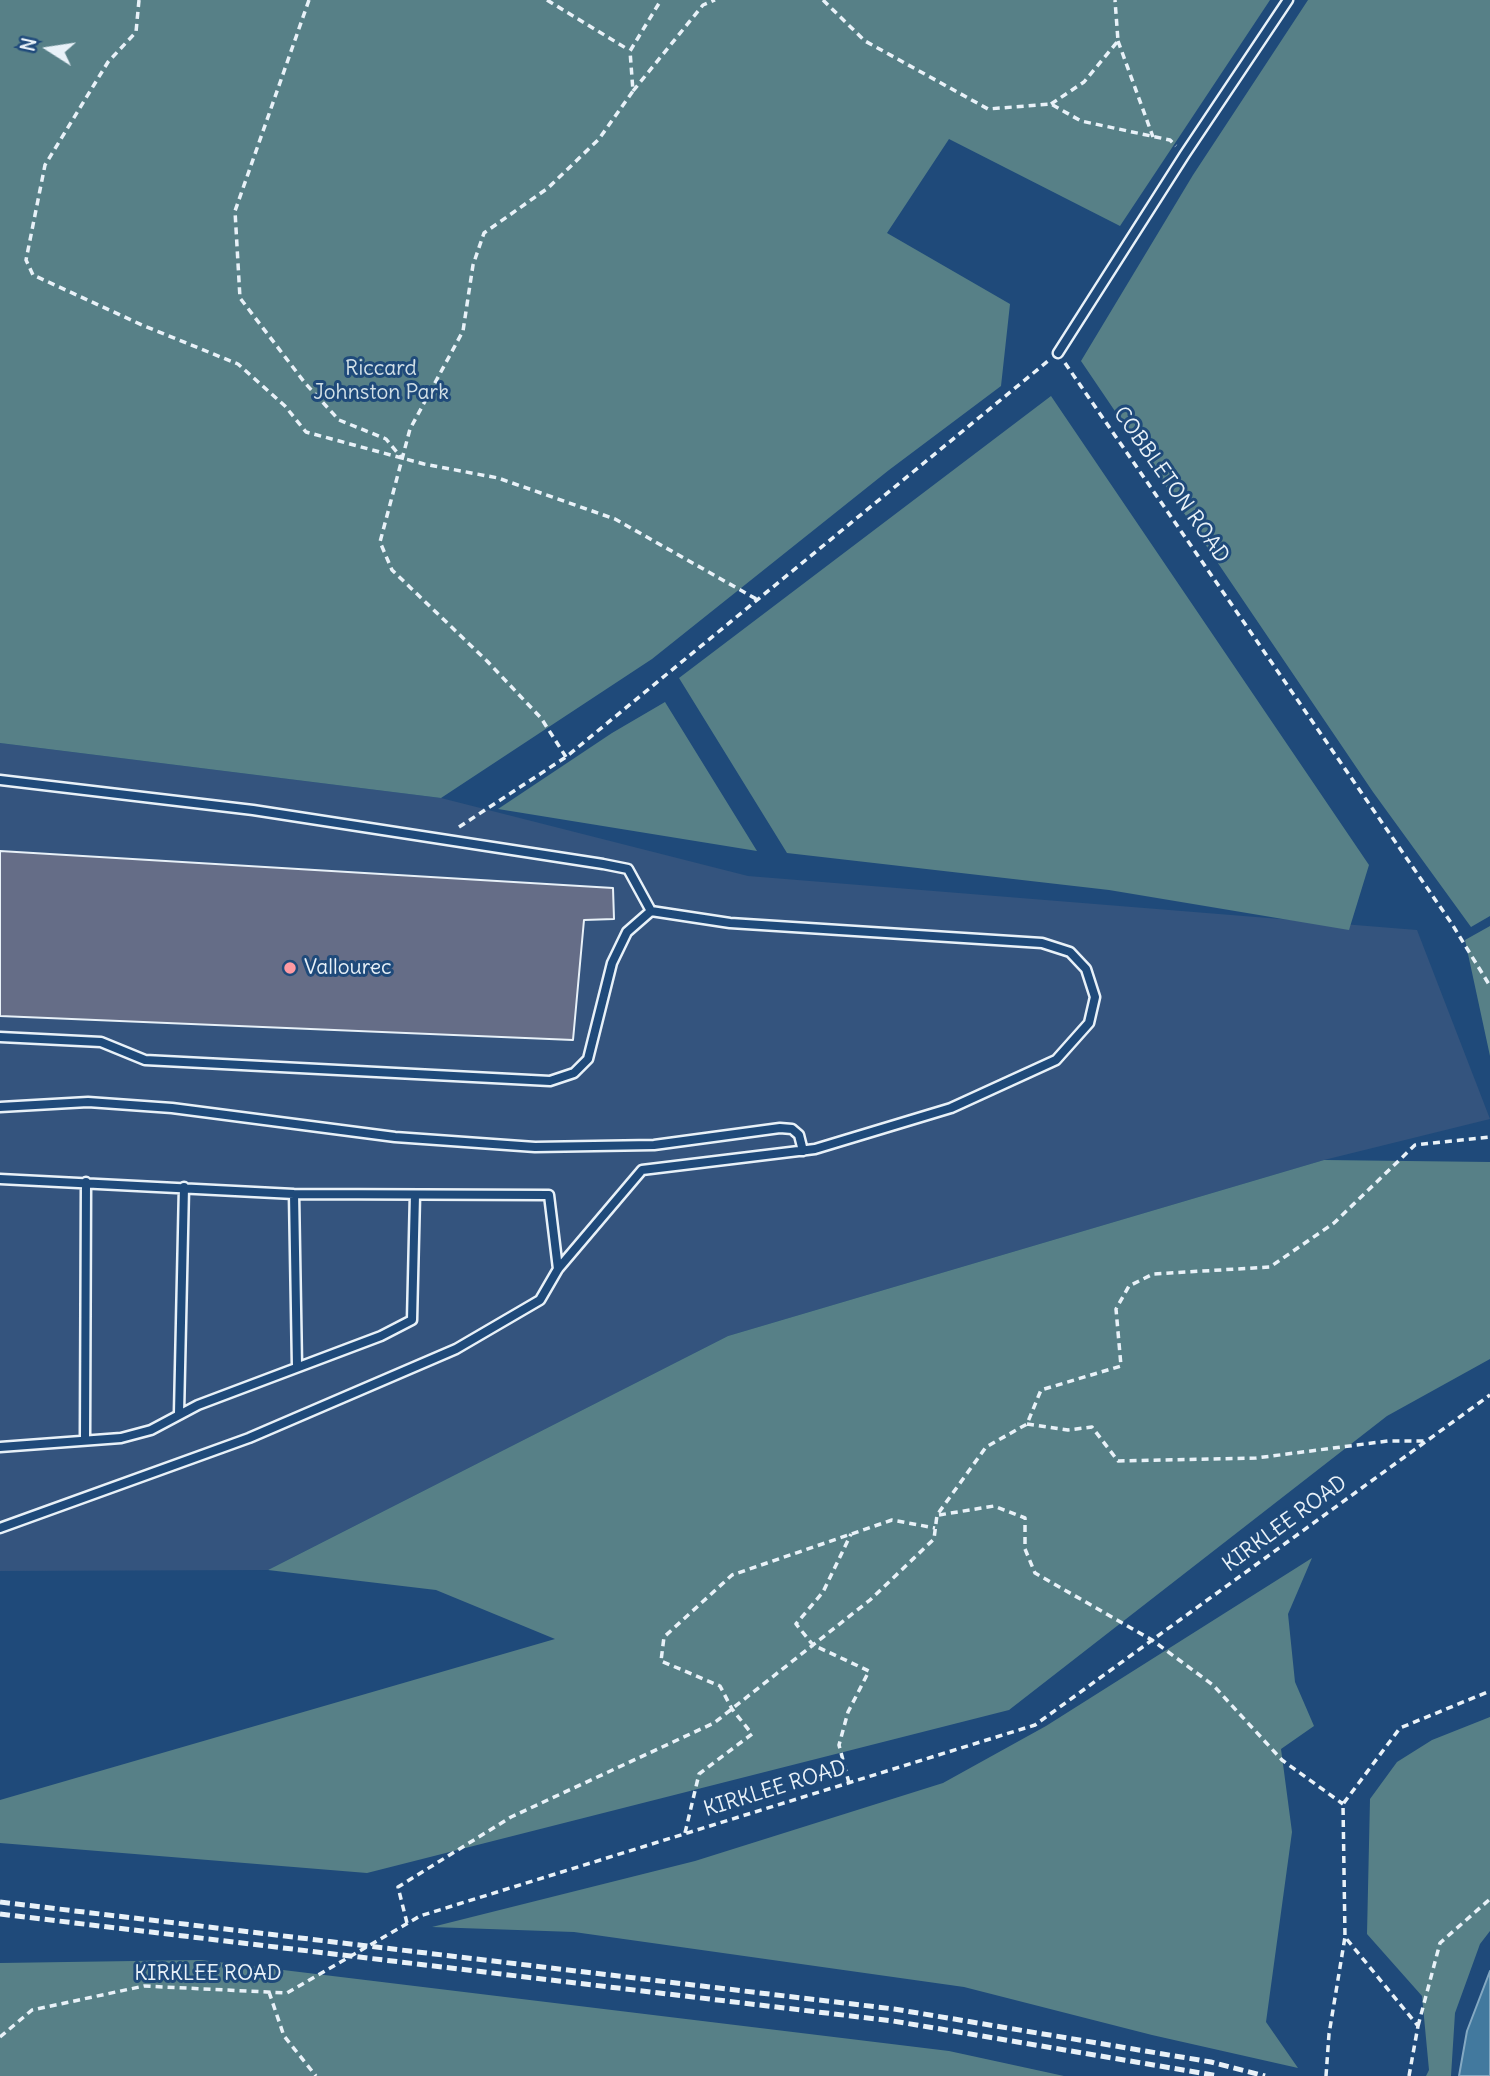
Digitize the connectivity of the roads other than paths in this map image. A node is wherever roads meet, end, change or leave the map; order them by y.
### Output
1 (1288, 0) edge
2 (1058, 353) road end
3 (0, 780) edge
4 (652, 911) junction
5 (0, 1037) edge
6 (0, 1107) edge
7 (803, 1151) junction
8 (0, 1179) edge
9 (86, 1182) junction
10 (184, 1187) junction
11 (294, 1194) junction
12 (415, 1195) junction
13 (558, 1269) junction
14 (297, 1366) junction
15 (178, 1413) junction
16 (85, 1438) junction
17 (0, 1447) edge
18 (0, 1528) edge

1 - 2 lane
3 - 4 lane
4 - 5 lane
4 - 7 lane
6 - 7 lane
7 - 13 lane
8 - 9 lane
9 - 10 lane
9 - 16 lane
10 - 11 lane
10 - 15 lane
11 - 12 lane
11 - 14 lane
12 - 13 lane
12 - 14 lane
13 - 18 lane
14 - 15 lane
15 - 16 lane
16 - 17 lane

